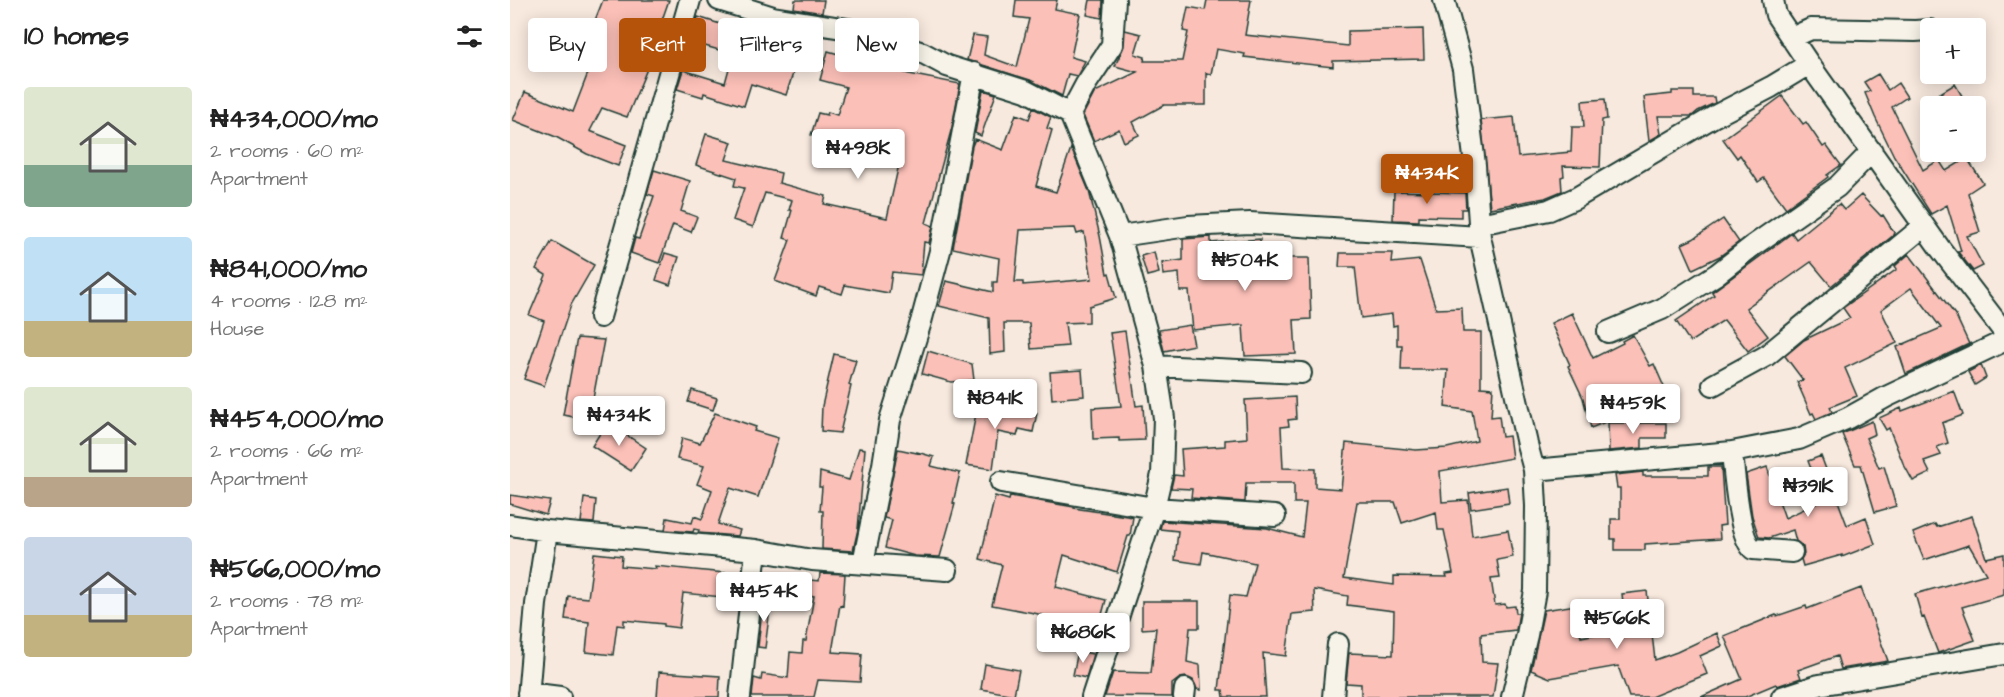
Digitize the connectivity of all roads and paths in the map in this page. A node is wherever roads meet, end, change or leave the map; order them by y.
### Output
1 (690, 0) edge
2 (719, 0) edge
3 (1115, 0) edge
4 (1444, 0) edge
5 (1773, 0) edge
6 (1920, 30) edge
7 (1791, 38) junction
8 (1809, 64) junction
9 (974, 74) junction
10 (1070, 114) junction
11 (1872, 151) junction
12 (1924, 226) junction
13 (1480, 231) junction
14 (1120, 236) junction
15 (600, 317) dead end
16 (1608, 332) dead end
17 (2004, 332) edge
18 (2004, 341) edge
19 (1156, 366) junction
20 (1301, 374) dead end
21 (1713, 386) dead end
22 (1732, 452) junction
23 (1534, 470) junction
24 (1001, 482) dead end
25 (1154, 508) junction
26 (1275, 516) dead end
27 (510, 525) edge
28 (547, 531) junction
29 (756, 550) junction
30 (1792, 552) dead end
31 (863, 563) junction
32 (947, 570) dead end
33 (1338, 644) dead end
34 (2004, 654) edge
35 (528, 695) edge
36 (560, 697) edge
37 (740, 697) edge
38 (1092, 697) edge
39 (1333, 697) edge
40 (1512, 697) edge
41 (1782, 697) edge

1 - 15 street
2 - 9 street
3 - 10 street
4 - 13 street
5 - 7 street
6 - 7 street
7 - 8 street
8 - 11 street
8 - 13 street
9 - 10 street
9 - 31 street
10 - 14 street
11 - 12 street
11 - 16 street
12 - 17 street
12 - 21 street
13 - 14 street
13 - 23 street
14 - 19 street
18 - 22 street
19 - 20 street
19 - 25 street
22 - 23 street
22 - 30 street
23 - 40 street
24 - 25 street
25 - 26 street
25 - 38 street
27 - 28 street
28 - 29 street
28 - 35 street
29 - 31 street
29 - 37 street
31 - 32 street
33 - 39 street
34 - 41 street
35 - 36 street

